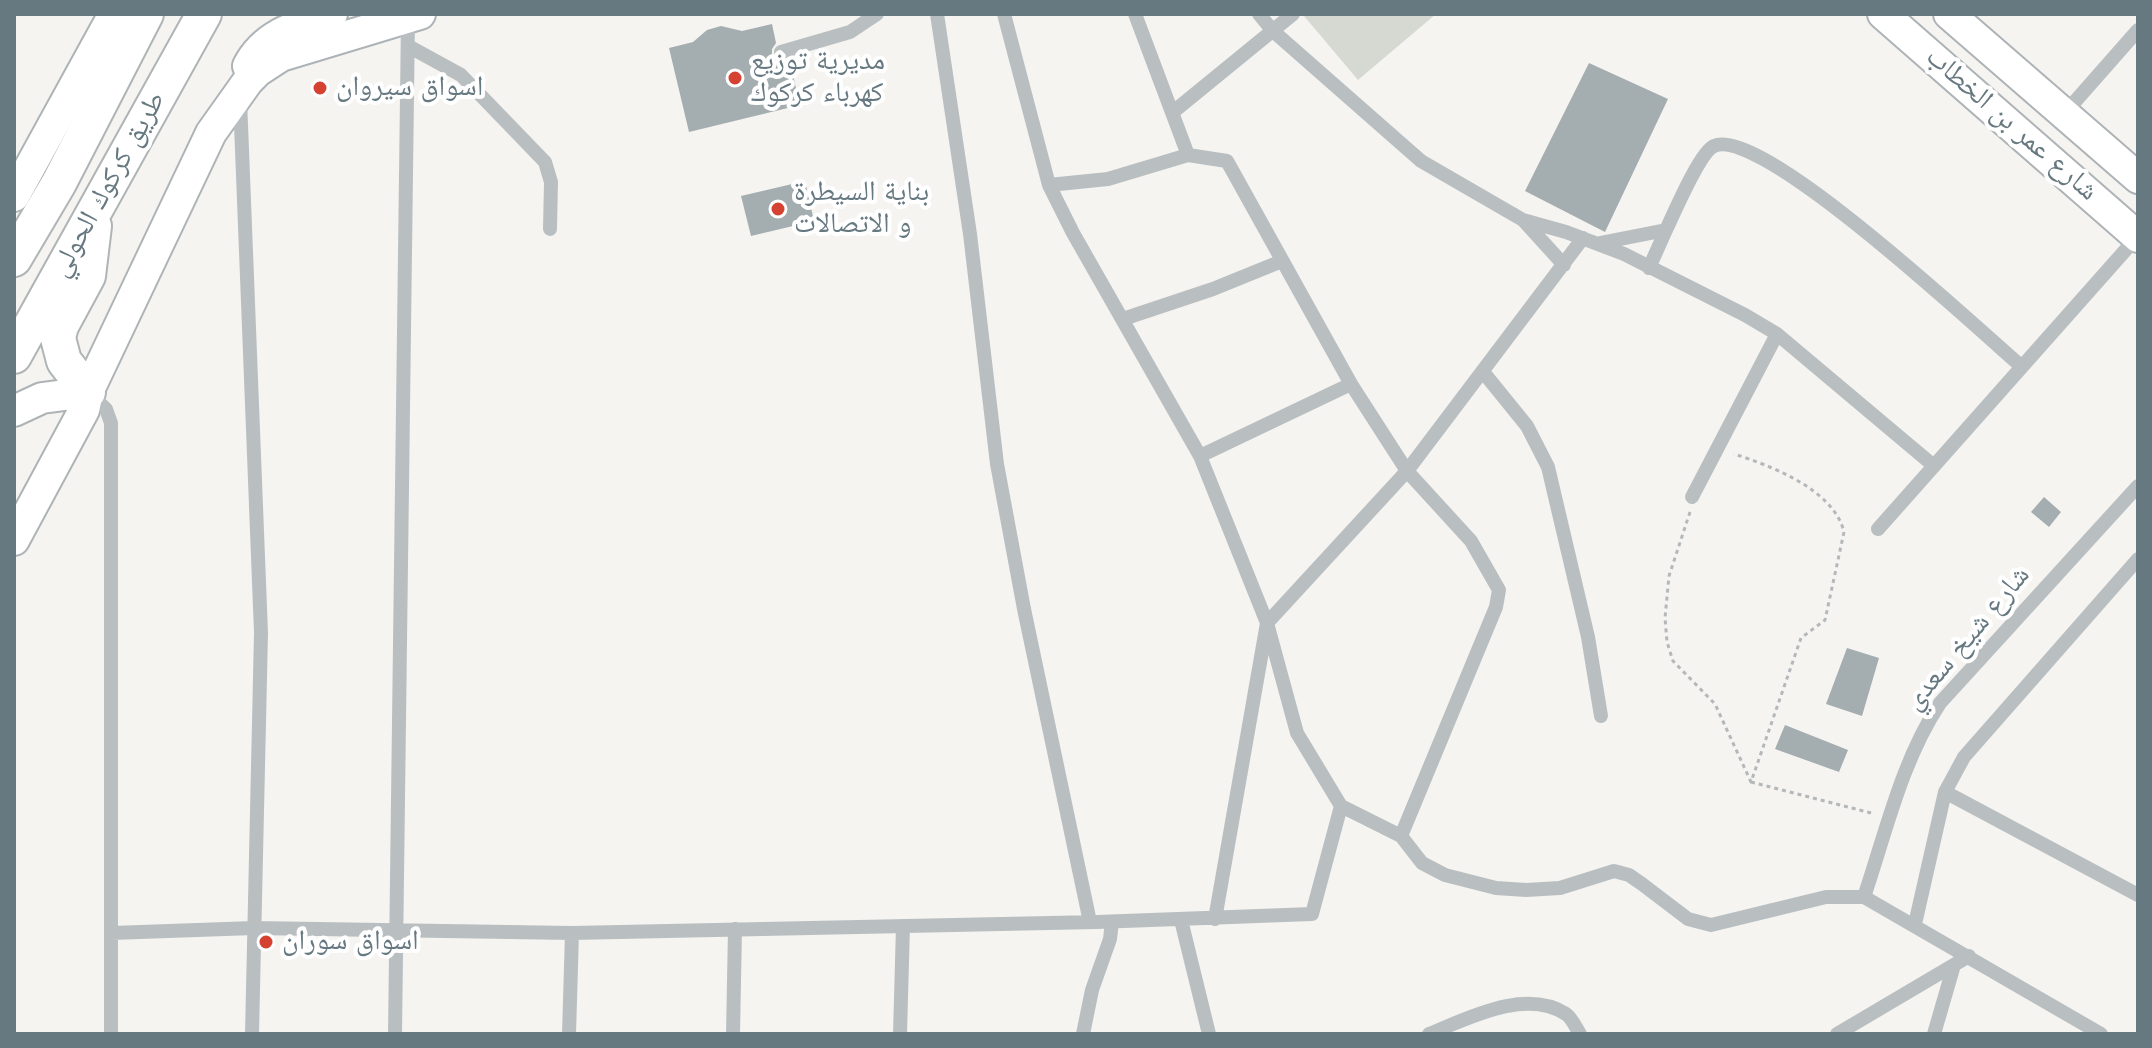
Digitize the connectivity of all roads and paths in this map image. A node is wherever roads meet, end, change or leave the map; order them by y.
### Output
1 (114, 14) edge
2 (146, 14) edge
3 (204, 14) edge
4 (332, 14) edge
5 (877, 14) edge
6 (937, 14) edge
7 (1004, 14) edge
8 (1135, 14) edge
9 (1259, 14) edge
10 (1293, 14) edge
11 (1883, 14) edge
12 (1959, 18) edge
13 (412, 26) edge
14 (2138, 30) edge
15 (1273, 31) junction
16 (781, 52) dead end
17 (1933, 58) junction
18 (240, 93) junction
19 (82, 104) junction
20 (1173, 112) junction
21 (2064, 114) junction
22 (1188, 155) junction
23 (2138, 178) edge
24 (1049, 185) junction
25 (14, 196) edge
26 (96, 210) junction
27 (1523, 220) junction
28 (550, 229) dead end
29 (1666, 230) junction
30 (2138, 237) edge
31 (1583, 238) junction
32 (1599, 244) junction
33 (14, 259) edge
34 (1282, 261) junction
35 (1564, 265) junction
36 (1649, 268) junction
37 (1123, 319) junction
38 (1777, 334) junction
39 (14, 356) edge
40 (2022, 367) junction
41 (1484, 373) junction
42 (1351, 384) junction
43 (88, 392) junction
44 (14, 411) edge
45 (1727, 454) dead end
46 (1200, 456) junction
47 (1934, 466) junction
48 (1407, 471) junction
49 (2138, 486) edge
50 (1692, 504) joint
51 (14, 509) edge
52 (1878, 529) dead end
53 (14, 540) edge
54 (2138, 559) edge
55 (2125, 572) junction
56 (2138, 584) edge
57 (1267, 623) junction
58 (1601, 716) dead end
59 (1751, 782) junction
60 (1945, 792) junction
61 (1341, 806) junction
62 (1890, 818) junction
63 (1401, 836) junction
64 (2138, 895) edge
65 (1864, 897) junction
66 (1215, 919) junction
67 (1181, 920) junction
68 (1090, 922) junction
69 (1112, 922) junction
70 (1915, 924) junction
71 (903, 926) junction
72 (254, 928) junction
73 (735, 929) junction
74 (396, 931) junction
75 (112, 933) junction
76 (572, 933) junction
77 (1969, 956) junction
78 (1954, 965) junction
79 (111, 1034) edge
80 (252, 1034) edge
81 (395, 1034) edge
82 (569, 1034) edge
83 (733, 1034) edge
84 (900, 1034) edge
85 (1083, 1034) edge
86 (1209, 1034) edge
87 (1429, 1034) edge
88 (1580, 1034) edge
89 (1837, 1034) edge
90 (1934, 1034) edge
91 (2101, 1034) edge

1 - 19 main road
2 - 19 highway, طريق كركوك الحولي
3 - 26 highway, طريق كركوك الحولي
4 - 18 main road
5 - 16 street
6 - 68 street
7 - 24 street
8 - 20 street
9 - 15 street
10 - 15 street
11 - 17 main road, شارع عمر بن الخطاب
12 - 17 main road
12 - 21 main road, شارع عمر بن الخطاب
13 - 18 main road
13 - 28 street
13 - 74 street
14 - 21 street
15 - 20 street
15 - 27 street
17 - 30 main road, شارع عمر بن الخطاب
18 - 43 main road
18 - 72 street
19 - 25 main road
19 - 33 highway, طريق كركوك الحولي
20 - 22 street
21 - 23 main road, شارع عمر بن الخطاب
22 - 24 street
22 - 34 street
24 - 37 street
26 - 39 highway, طريق كركوك الحولي
26 - 43 highway
27 - 31 street
27 - 35 street
29 - 32 street
29 - 36 street
29 - 40 street
30 - 40 street
31 - 32 street
31 - 35 street
32 - 36 street
34 - 37 street
34 - 42 street
35 - 41 street
36 - 38 street
37 - 46 street
38 - 47 street
38 - 50 street
40 - 47 street
41 - 48 street
41 - 58 street
42 - 46 street
42 - 48 street
43 - 44 main road
43 - 51 main road
43 - 53 main road
43 - 75 street
45 - 59 path
46 - 57 street
47 - 52 street
48 - 57 street
48 - 63 street
49 - 62 street, شارع شيخ سعدي
50 - 59 path
54 - 55 street
55 - 56 street
55 - 60 street
57 - 61 street
57 - 66 street
59 - 62 path
60 - 64 street
60 - 70 street
61 - 63 street
61 - 66 street
62 - 65 street, شارع شيخ سعدي
63 - 65 street
65 - 70 street
66 - 67 street
67 - 69 street
67 - 86 street
68 - 69 street
68 - 71 street
69 - 85 street
70 - 77 street
71 - 73 street
71 - 84 street
72 - 74 street
72 - 75 street
72 - 80 street
73 - 76 street
73 - 83 street
74 - 76 street
74 - 81 street
75 - 79 street
76 - 82 street
77 - 78 street
77 - 91 street
78 - 89 street
78 - 90 street
87 - 88 street

